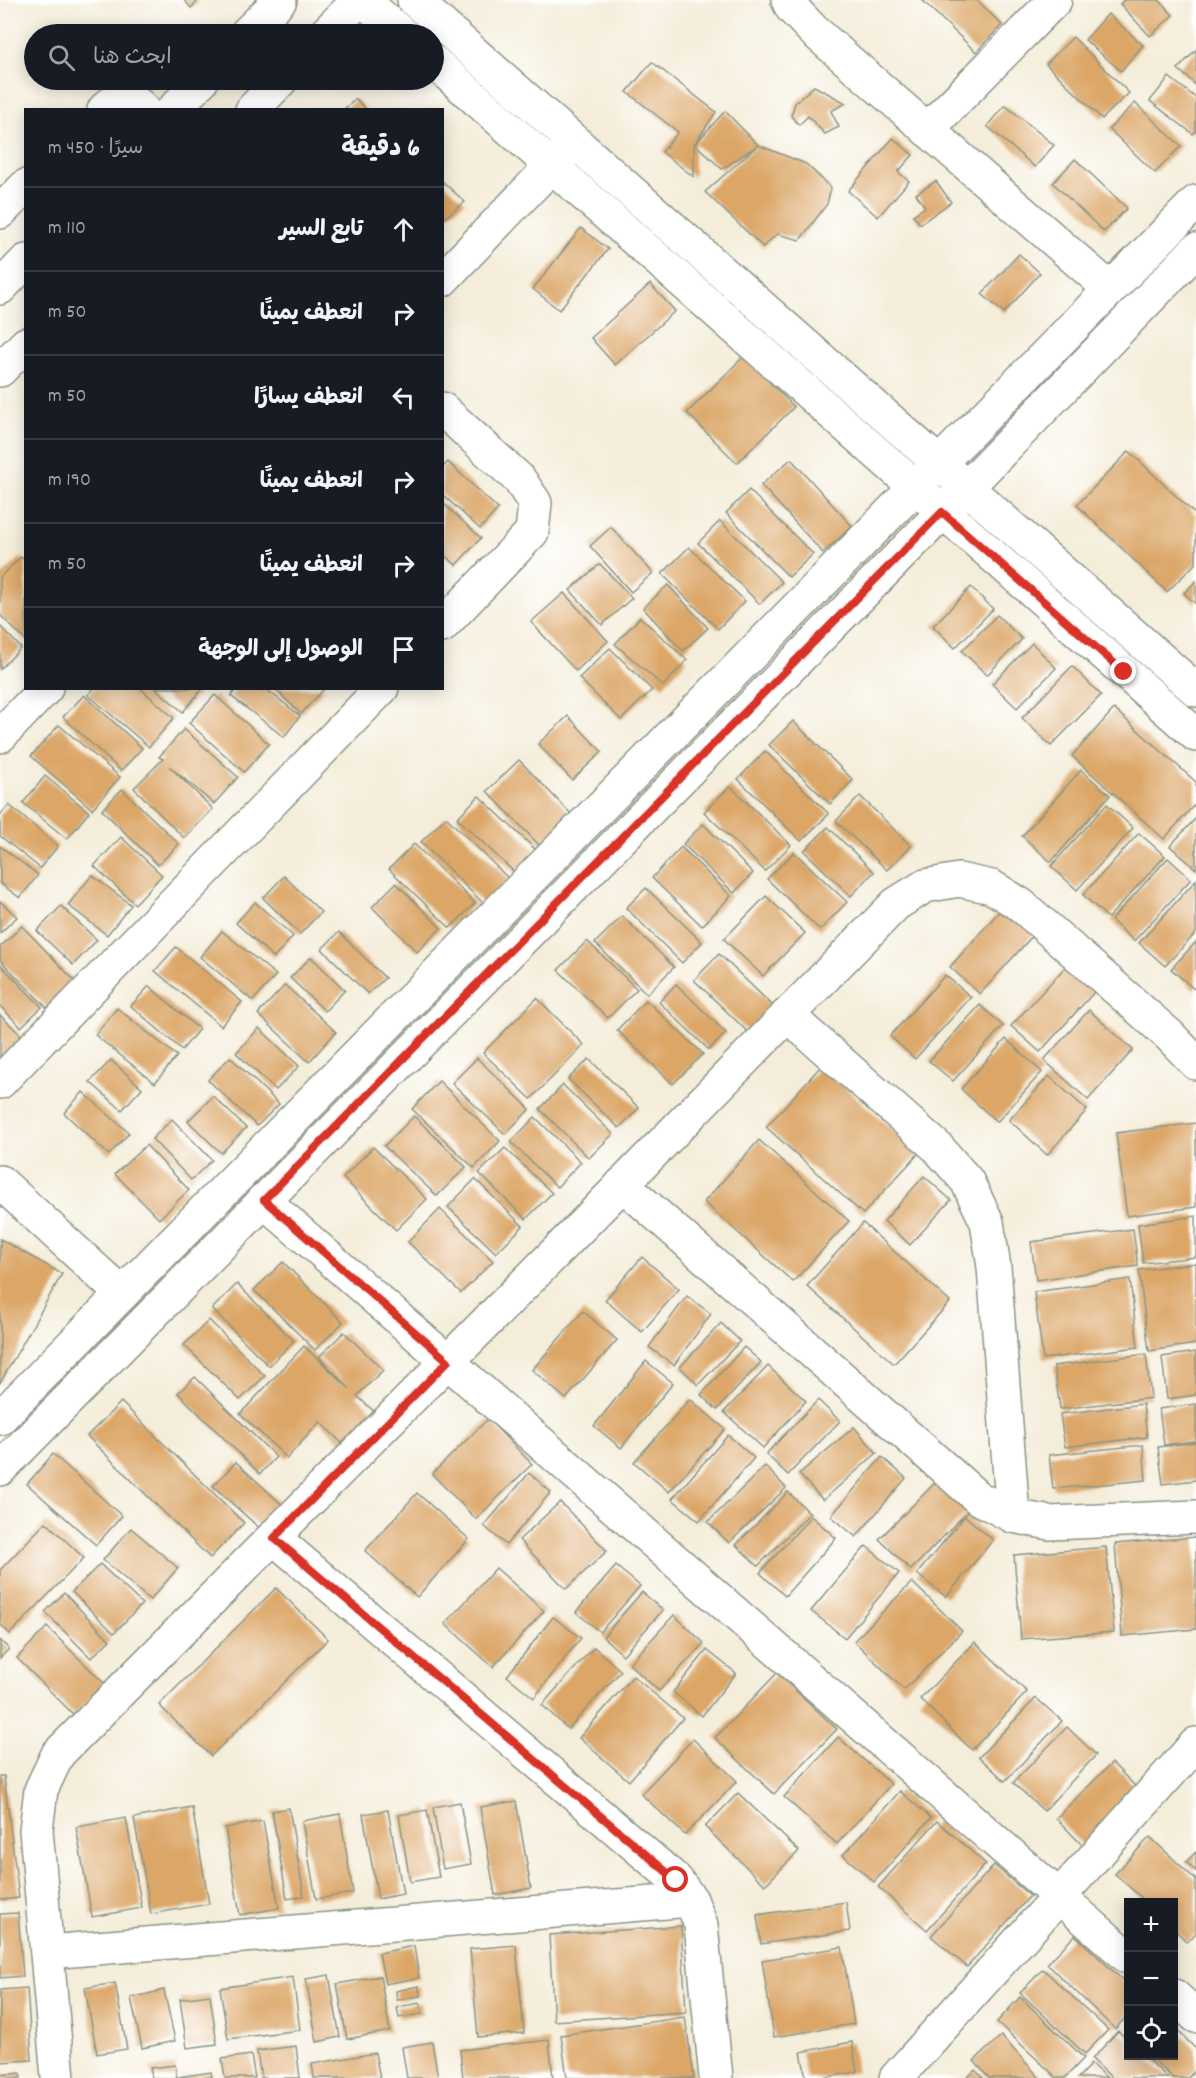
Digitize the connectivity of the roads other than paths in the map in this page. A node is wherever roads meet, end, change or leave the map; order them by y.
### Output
1 (280, 0) edge
2 (361, 0) edge
3 (414, 0) edge
4 (788, 0) edge
5 (1055, 0) edge
6 (256, 24) edge
7 (336, 24) edge
8 (390, 24) edge
9 (442, 24) edge
10 (444, 26) edge
11 (480, 57) junction
12 (445, 72) edge
13 (192, 90) edge
14 (271, 90) edge
15 (106, 108) edge
16 (142, 108) edge
17 (175, 108) edge
18 (254, 108) edge
19 (927, 130) junction
20 (576, 142) junction
21 (552, 166) junction
22 (24, 188) edge
23 (1196, 202) edge
24 (0, 212) edge
25 (1196, 250) edge
26 (24, 263) edge
27 (444, 278) edge
28 (0, 288) edge
29 (1110, 289) junction
30 (24, 346) edge
31 (0, 370) edge
32 (444, 411) edge
33 (939, 463) junction
34 (965, 486) junction
35 (915, 488) junction
36 (942, 512) junction
37 (444, 624) edge
38 (44, 690) edge
39 (380, 690) edge
40 (1196, 690) edge
41 (1196, 735) edge
42 (0, 736) edge
43 (788, 1015) junction
44 (1196, 1063) edge
45 (0, 1082) edge
46 (0, 1182) edge
47 (622, 1184) junction
48 (264, 1200) junction
49 (122, 1294) junction
50 (448, 1361) junction
51 (0, 1418) edge
52 (0, 1469) edge
53 (1013, 1516) junction
54 (1196, 1517) edge
55 (274, 1538) junction
56 (1196, 1744) edge
57 (1059, 1896) junction
58 (691, 1900) junction
59 (47, 1952) junction
60 (1124, 1953) edge
61 (1178, 2000) edge
62 (1196, 2016) edge
63 (58, 2078) edge
64 (716, 2078) edge
65 (896, 2078) edge

1 - 6 street
2 - 7 street
2 - 8 street
3 - 9 street
4 - 19 street
5 - 19 street
10 - 11 street
11 - 12 street
11 - 20 street
12 - 21 street
13 - 17 street
14 - 18 street
15 - 16 street
19 - 29 street
20 - 21 street
20 - 33 street
21 - 27 street
21 - 35 street
22 - 24 street
23 - 29 street
25 - 34 street
26 - 28 street
29 - 33 street
30 - 31 street
32 - 37 street
33 - 34 street
33 - 35 street
34 - 36 street
34 - 40 street
35 - 36 street
35 - 49 street
36 - 41 street
36 - 48 street
38 - 42 street
39 - 45 street
43 - 44 street
43 - 47 street
43 - 53 street
46 - 49 street
47 - 50 street
47 - 53 street
48 - 50 street
48 - 52 street
49 - 51 street
50 - 55 street
50 - 57 street
53 - 54 street
55 - 58 street
55 - 59 street
56 - 57 street
57 - 60 street
57 - 65 street
58 - 59 street
58 - 64 street
59 - 63 street
61 - 62 street

